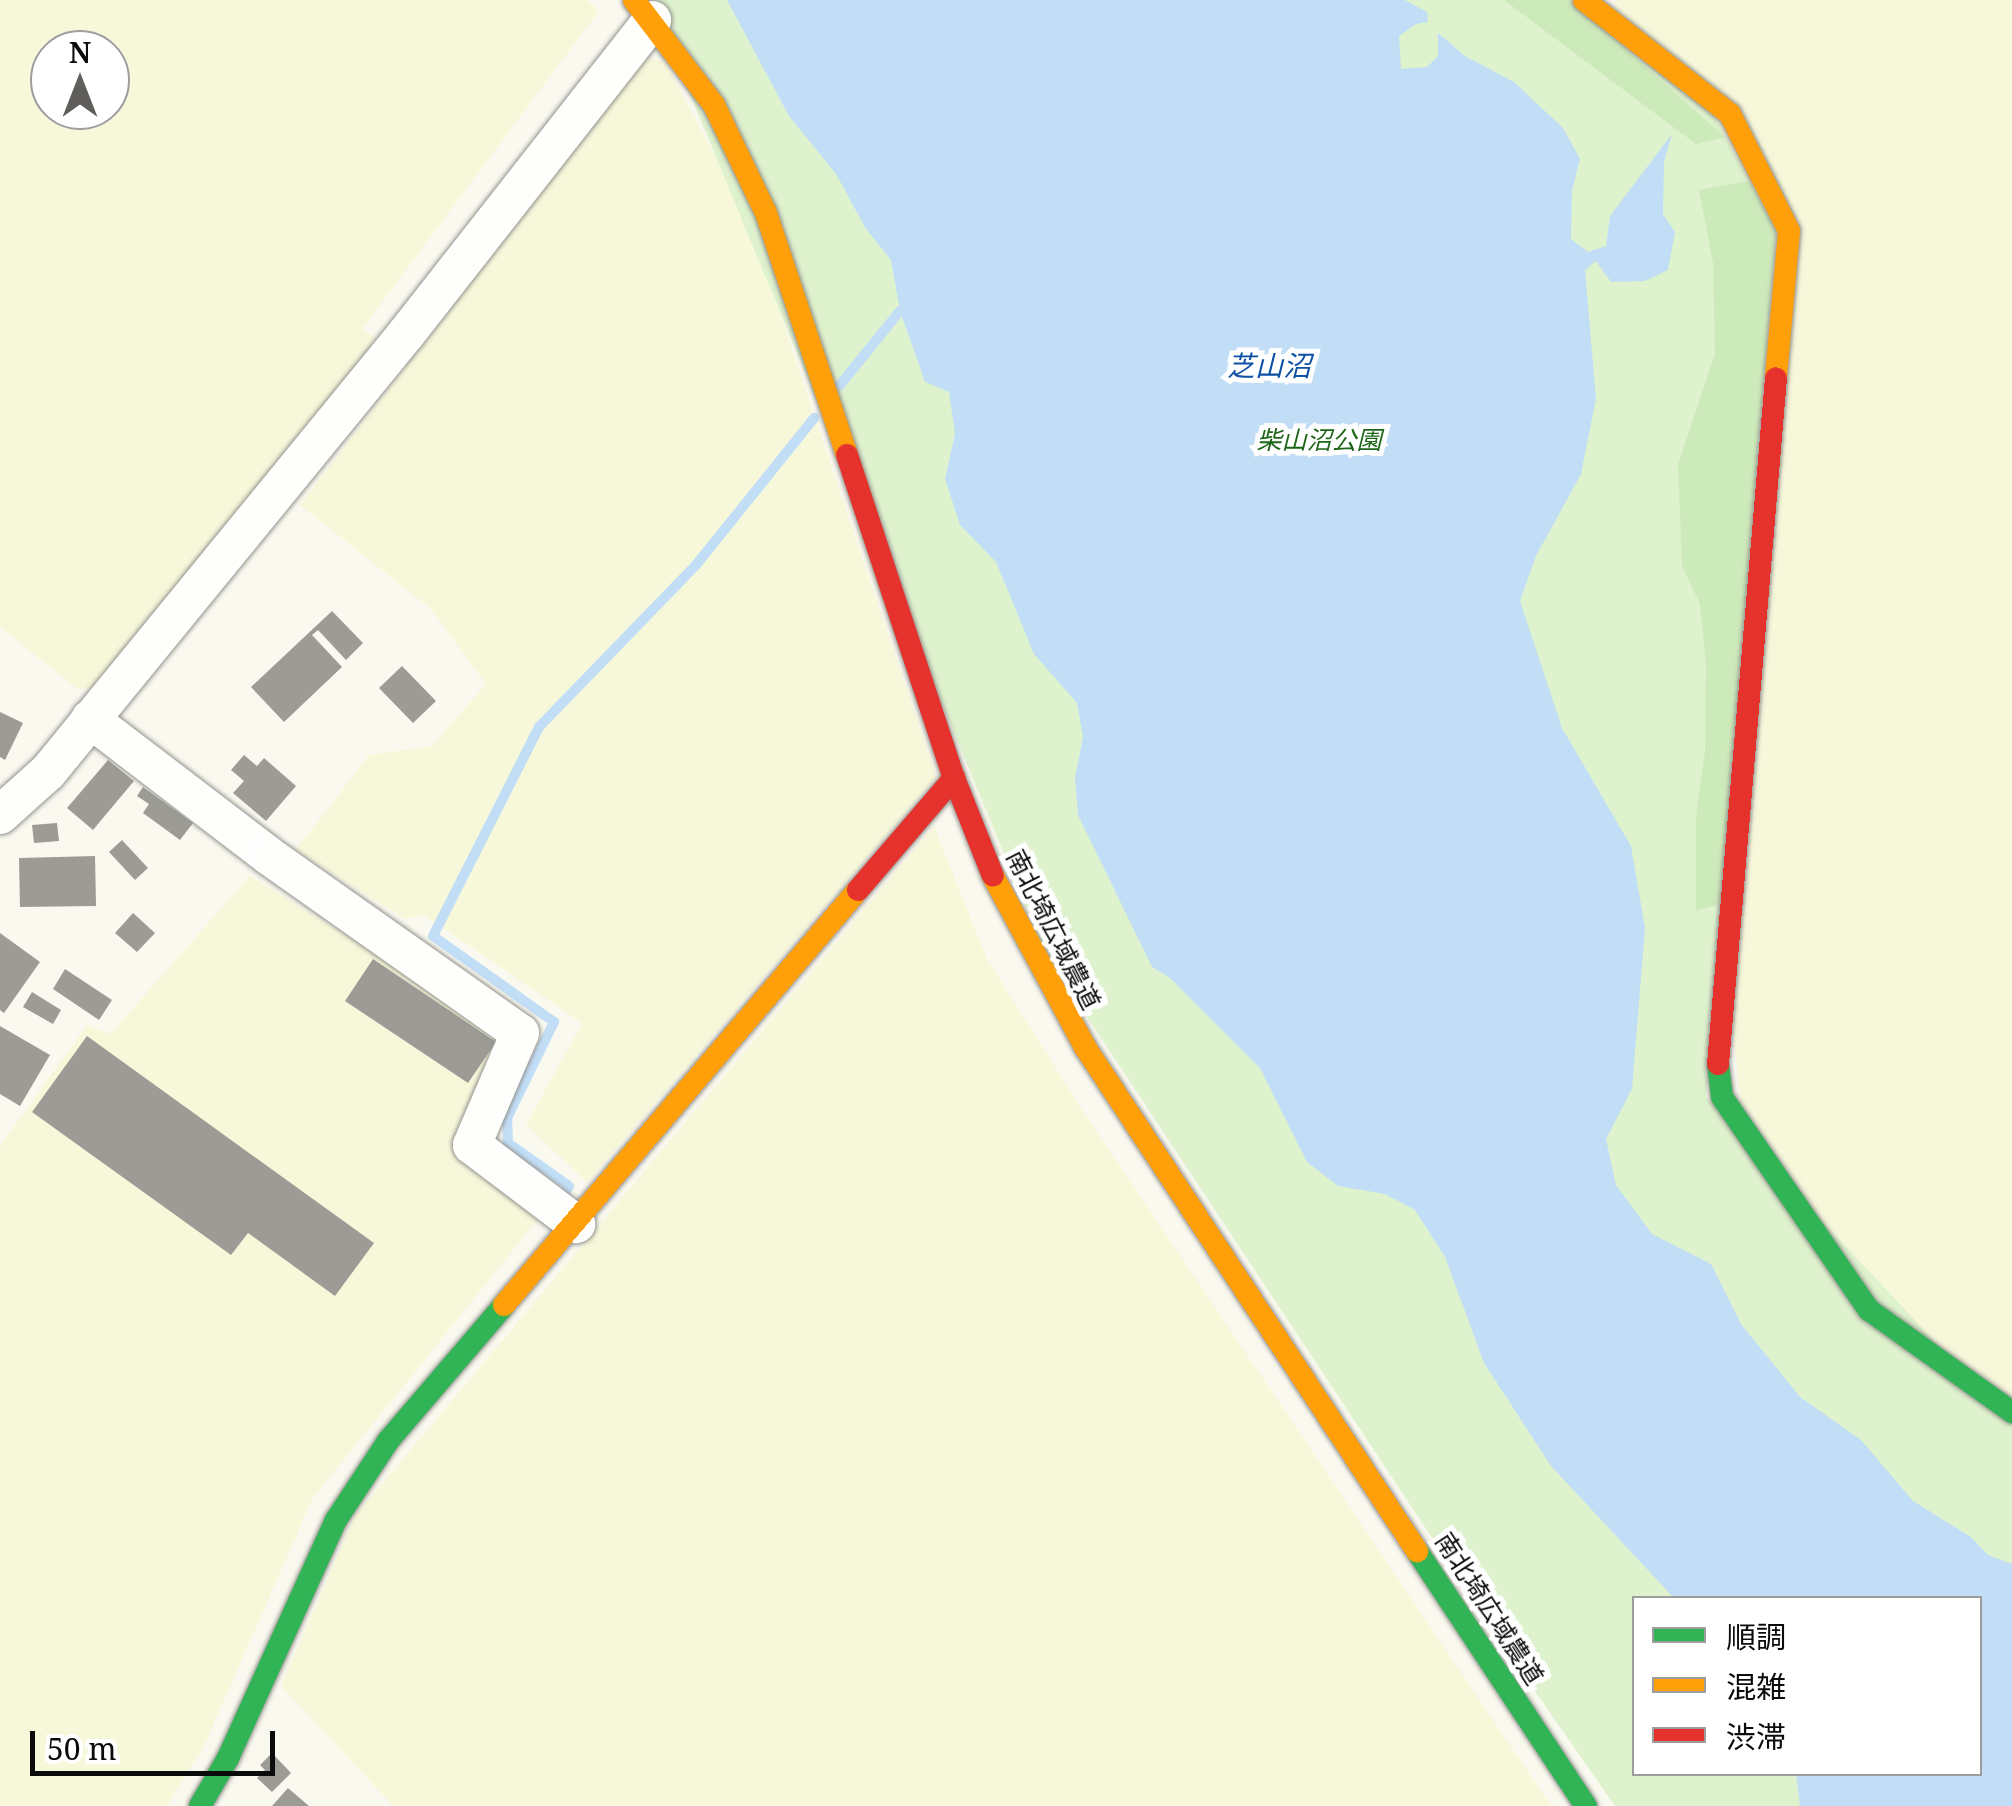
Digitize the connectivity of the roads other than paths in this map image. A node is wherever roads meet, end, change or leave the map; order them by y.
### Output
1 (1584, 0) edge
2 (643, 10) edge
3 (90, 720) junction
4 (954, 778) junction
5 (0, 814) edge
6 (576, 1224) junction
7 (2012, 1412) edge
8 (200, 1806) edge
9 (1586, 1806) edge

1 - 7 street
2 - 3 street
2 - 4 street, 南北埼広域農道
3 - 5 street
3 - 6 street
4 - 6 street
4 - 9 street, 南北埼広域農道
6 - 8 street

